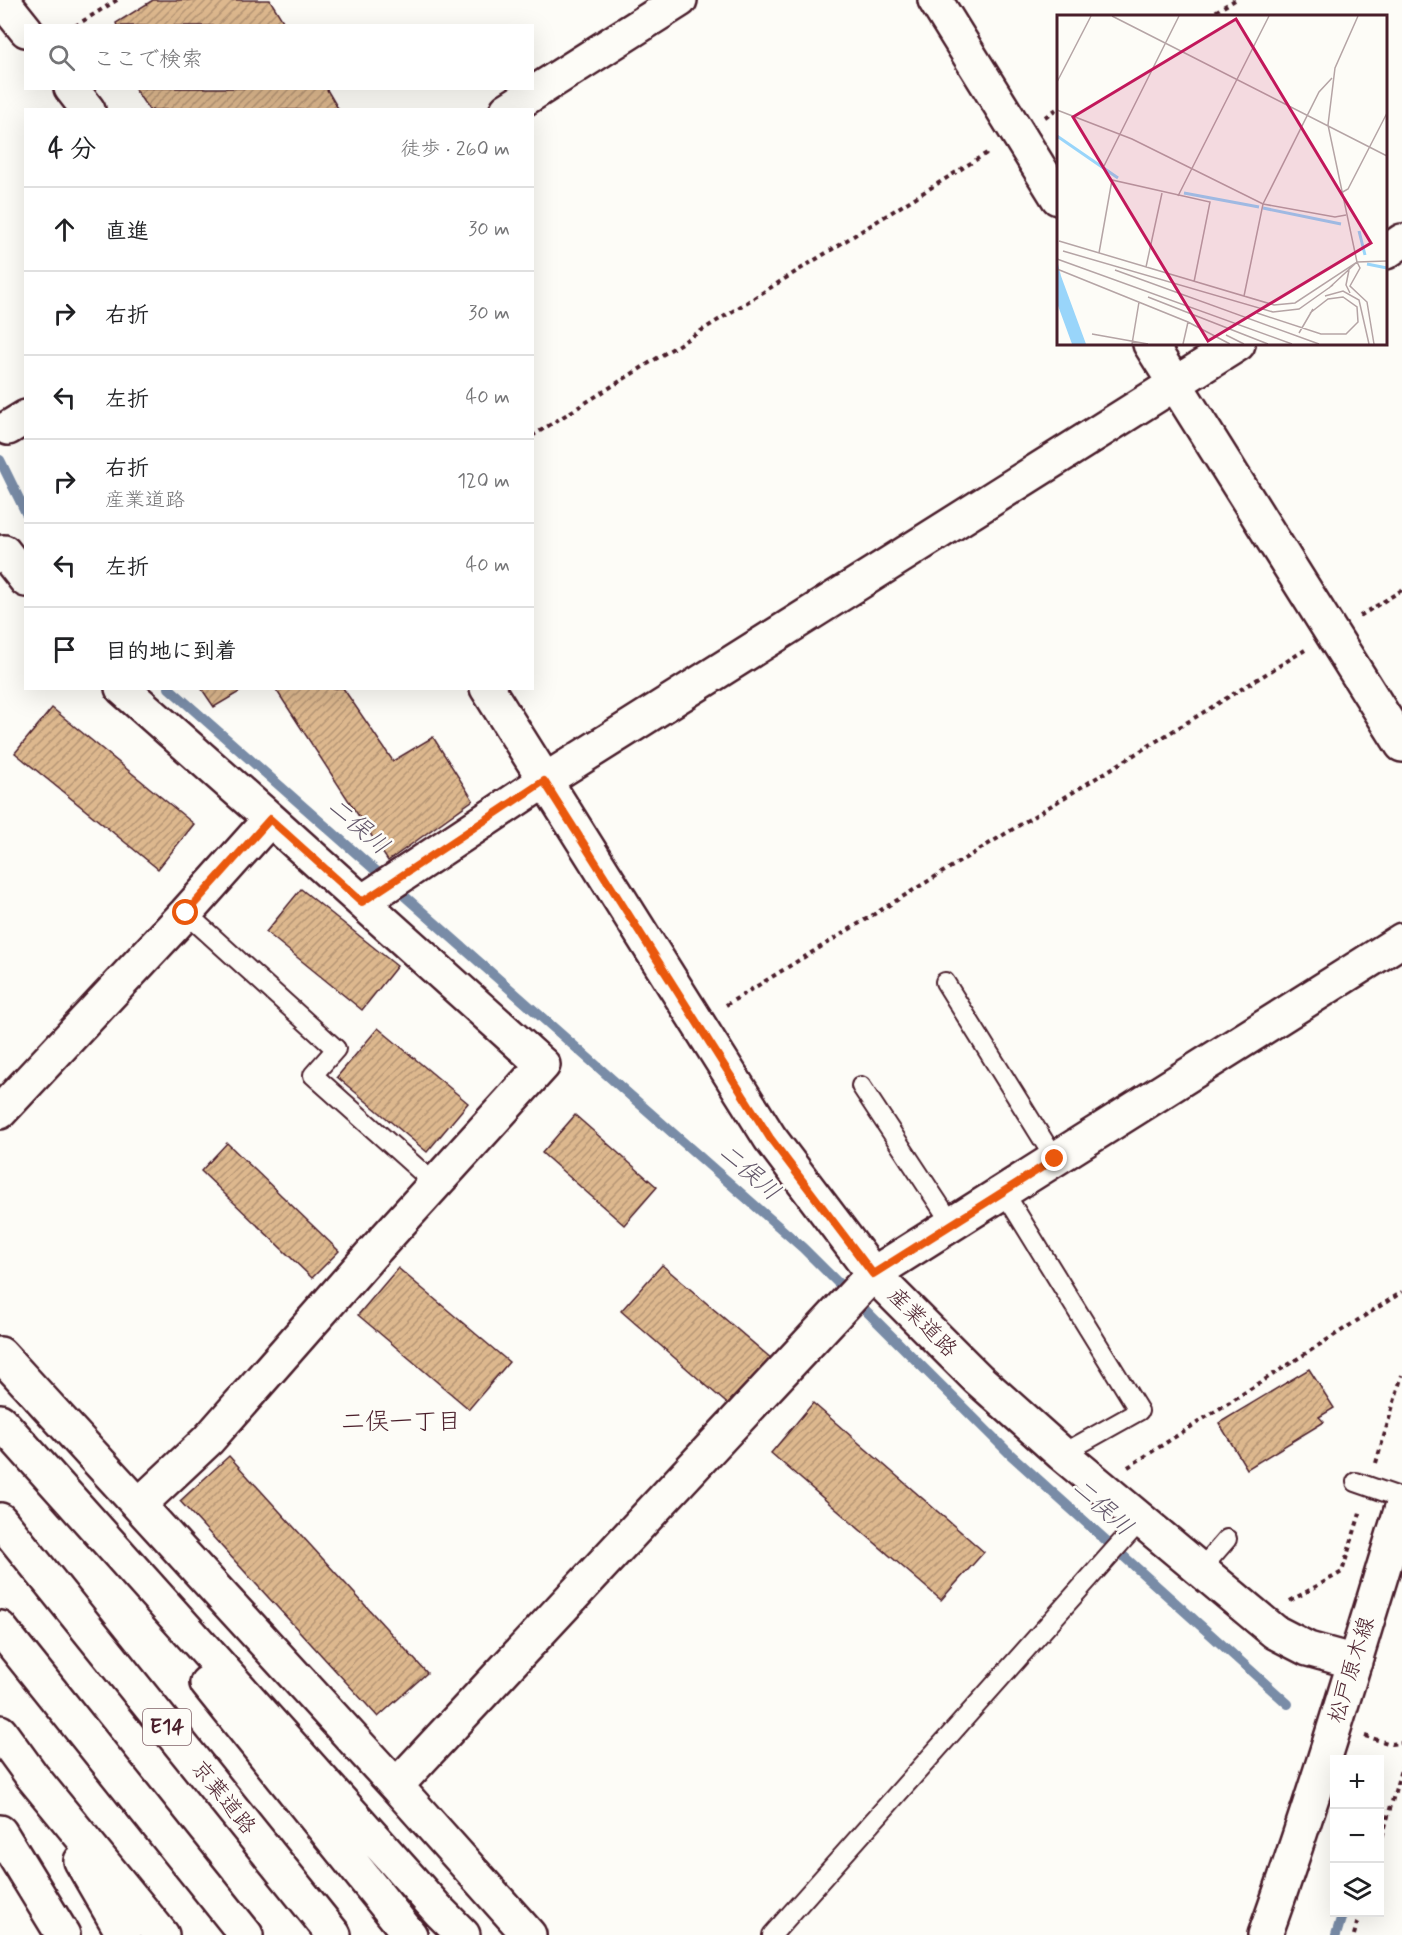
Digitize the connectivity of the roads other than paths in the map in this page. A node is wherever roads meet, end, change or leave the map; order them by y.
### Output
1 (2, 0) edge
2 (680, 0) edge
3 (935, 0) edge
4 (24, 28) edge
5 (73, 90) edge
6 (86, 108) edge
7 (510, 108) edge
8 (1057, 195) edge
9 (1402, 242) edge
10 (1387, 251) edge
11 (1151, 345) edge
12 (1236, 345) edge
13 (1174, 383) junction
14 (0, 556) edge
15 (24, 577) edge
16 (124, 690) edge
17 (488, 690) edge
18 (1402, 745) edge
19 (544, 781) junction
20 (270, 819) junction
21 (362, 902) junction
22 (186, 913) junction
23 (1402, 940) edge
24 (945, 982) dead end
25 (861, 1086) dead end
26 (0, 1112) edge
27 (1055, 1159) junction
28 (435, 1184) junction
29 (1004, 1192) junction
30 (952, 1224) junction
31 (873, 1274) junction
32 (0, 1354) edge
33 (0, 1422) edge
34 (1062, 1454) junction
35 (1356, 1482) dead end
36 (1402, 1498) edge
37 (139, 1505) junction
38 (1402, 1507) edge
39 (0, 1520) edge
40 (1141, 1520) junction
41 (1227, 1539) dead end
42 (1200, 1570) junction
43 (0, 1628) edge
44 (1354, 1662) junction
45 (0, 1732) edge
46 (32, 1776) junction
47 (396, 1786) junction
48 (0, 1832) edge
49 (63, 1935) edge
50 (124, 1935) edge
51 (162, 1935) edge
52 (246, 1935) edge
53 (334, 1935) edge
54 (410, 1935) edge
55 (463, 1935) edge
56 (529, 1935) edge
57 (772, 1935) edge
58 (1265, 1935) edge

1 - 4 main road
2 - 7 main road
3 - 8 main road
5 - 6 main road
9 - 10 main road
11 - 13 main road
12 - 13 main road
13 - 18 main road
13 - 19 main road
14 - 15 main road
16 - 20 main road
17 - 19 main road, 産業道路
19 - 21 main road
19 - 31 main road, 産業道路
20 - 21 main road
20 - 22 main road
21 - 28 main road
22 - 26 main road
22 - 28 lane
23 - 27 main road
24 - 27 lane
25 - 30 lane
27 - 29 main road
28 - 37 main road
29 - 30 main road
29 - 34 lane
30 - 31 main road
31 - 34 main road, 産業道路
31 - 47 main road
32 - 37 main road
33 - 54 main road
33 - 55 main road
34 - 40 main road, 産業道路
35 - 36 lane
37 - 47 main road
38 - 44 main road, 松戸原木線
39 - 53 main road, 京葉道路 / E14
40 - 42 main road, 産業道路
40 - 57 lane
41 - 42 lane
42 - 44 main road, 産業道路
43 - 52 main road
44 - 58 main road, 松戸原木線
45 - 46 main road
46 - 50 main road
46 - 51 main road
47 - 56 main road
48 - 49 main road

